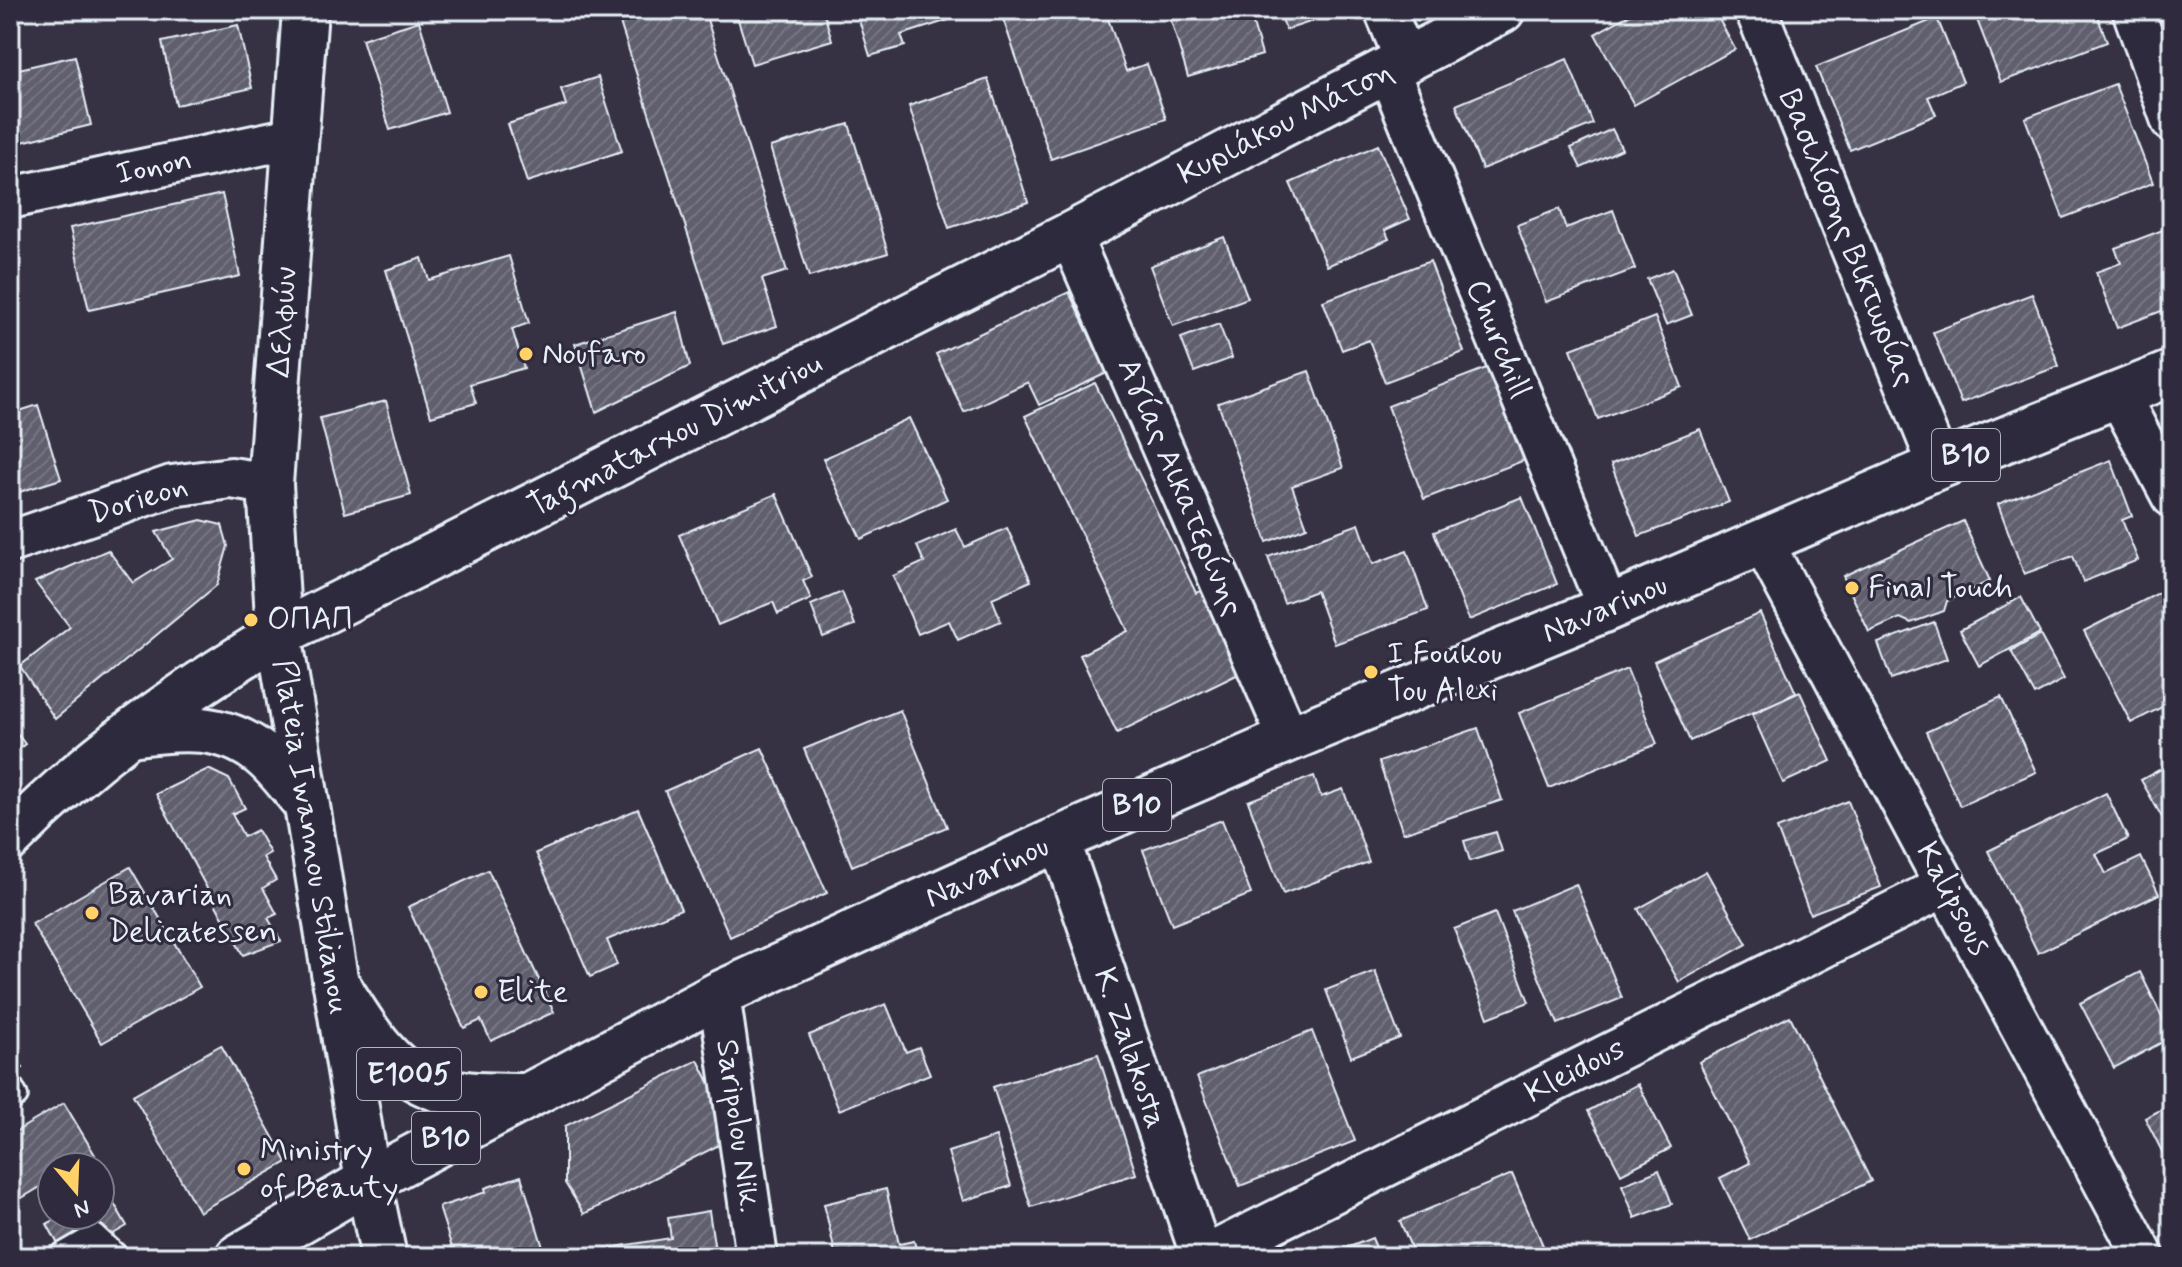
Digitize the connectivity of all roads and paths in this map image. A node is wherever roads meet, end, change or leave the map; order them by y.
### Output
1 (305, 10) edge
2 (1385, 10) edge
3 (1502, 10) edge
4 (1756, 10) edge
5 (2133, 10) edge
6 (1397, 65) junction
7 (2172, 121) edge
8 (297, 137) junction
9 (10, 198) edge
10 (1070, 235) junction
11 (2172, 373) edge
12 (2118, 394) junction
13 (1939, 466) junction
14 (270, 484) junction
15 (2172, 496) edge
16 (1762, 541) junction
17 (10, 542) edge
18 (1608, 608) junction
19 (279, 634) junction
20 (124, 735) junction
21 (1289, 739) junction
22 (304, 801) junction
23 (10, 838) edge
24 (1059, 839) junction
25 (1945, 886) junction
26 (335, 981) junction
27 (719, 994) junction
28 (10, 1083) edge
29 (525, 1096) junction
30 (10, 1101) edge
31 (368, 1181) junction
32 (57, 1257) edge
33 (119, 1257) edge
34 (238, 1257) edge
35 (384, 1257) edge
36 (757, 1257) edge
37 (1203, 1257) edge
38 (2144, 1257) edge

1 - 8 main road, Δελφών
2 - 6 street, Churchill
3 - 6 main road, Κυριάκου Μάτση
4 - 13 street, Βασιλίσσης Βικτωρίας
5 - 7 street
6 - 10 main road, Κυριάκου Μάτση
6 - 18 street, Churchill
8 - 9 street, Ionon
8 - 14 main road, Δελφών
10 - 19 main road, Tagmatarxou Dimitriou
10 - 21 street, Αγίας Αικατερίνης
11 - 12 main road, B10
12 - 13 main road, B10
12 - 15 street
13 - 16 main road, B10
14 - 17 street, Dorieon
14 - 19 main road, Δελφών
16 - 18 main road, Navarinou / B10
16 - 25 street, Kalipsous
18 - 21 main road, Navarinou / B10
19 - 20 main road, Tagmatarxou Dimitriou
19 - 22 main road, Plateia Iwannou Stilianou / E1005
20 - 22 main road
20 - 23 main road, Tagmatarxou Dimitriou
21 - 24 main road, Navarinou / B10
22 - 26 main road, Plateia Iwannou Stilianou / E1005
24 - 27 main road, Navarinou / B10
24 - 37 street, K. Zalakosta
25 - 37 street, Kleidous
25 - 38 street, Kalipsous
26 - 29 main road, E1005
26 - 31 main road, Plateia Iwannou Stilianou / E1005
27 - 29 main road, Navarinou / B10
27 - 36 street, Saripolou Nik.
28 - 30 lane
29 - 31 main road, Navarinou / B10
31 - 34 main road, Navarinou / B10
31 - 35 main road, Plateia Iwannou Stilianou
32 - 33 lane

